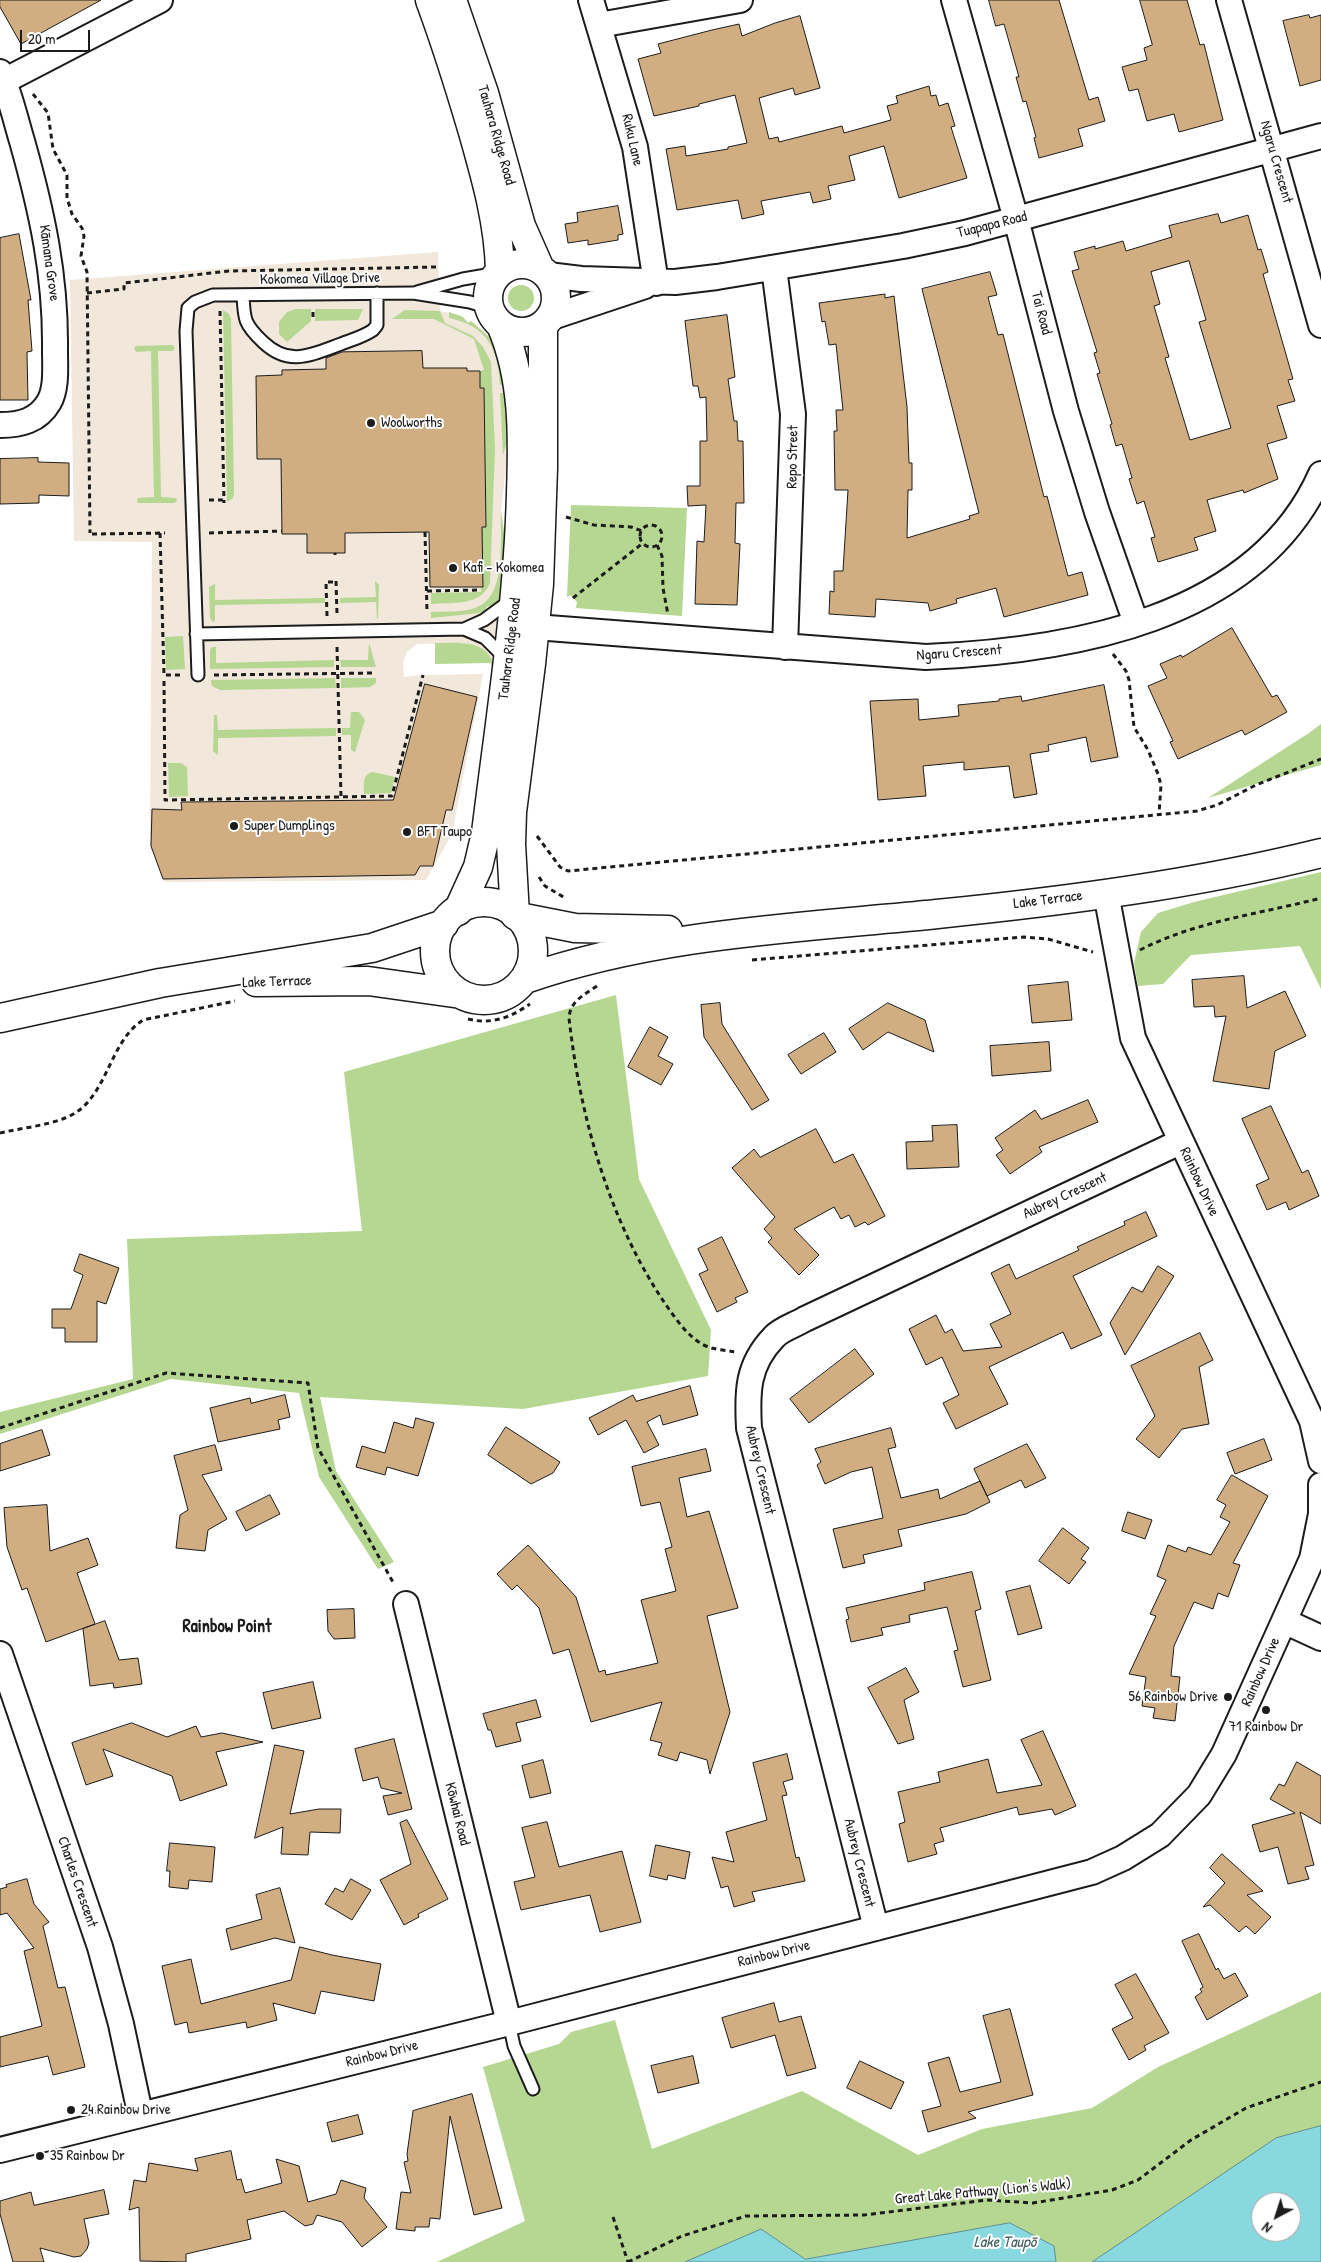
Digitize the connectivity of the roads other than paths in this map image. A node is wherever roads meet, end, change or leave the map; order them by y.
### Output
1 (160, 0) edge
2 (430, 0) edge
3 (452, 0) edge
4 (591, 0) edge
5 (740, 0) edge
6 (954, 0) edge
7 (1230, 0) edge
8 (599, 25) junction
9 (2, 76) edge
10 (1321, 136) edge
11 (1273, 150) junction
12 (1016, 219) junction
13 (774, 268) junction
14 (499, 272) junction
15 (544, 272) junction
16 (656, 283) junction
17 (413, 293) junction
18 (377, 294) junction
19 (243, 295) junction
20 (495, 316) junction
21 (546, 321) junction
22 (1321, 325) edge
23 (0, 425) edge
24 (1321, 474) edge
25 (517, 594) junction
26 (1136, 623) junction
27 (535, 627) junction
28 (464, 629) junction
29 (196, 634) junction
30 (785, 647) junction
31 (509, 664) junction
32 (198, 675) dead end
33 (1321, 853) edge
34 (1106, 893) junction
35 (517, 916) junction
36 (451, 917) junction
37 (772, 929) junction
38 (525, 979) junction
39 (461, 994) junction
40 (93, 999) junction
41 (0, 1018) edge
42 (1180, 1142) junction
43 (1321, 1461) edge
44 (1321, 1485) edge
45 (406, 1604) road end
46 (1284, 1620) junction
47 (1321, 1638) edge
48 (0, 1654) edge
49 (876, 1928) junction
50 (509, 2023) junction
51 (533, 2088) dead end
52 (140, 2114) junction
53 (0, 2150) edge

1 - 9 street
2 - 14 main road, Tauhara Ridge Road
3 - 15 main road, Tauhara Ridge Road
4 - 8 street, Ruku Lane
5 - 8 street
6 - 12 street, Tai Road
7 - 11 street, Ngaru Crescent
8 - 16 street, Ruku Lane
9 - 23 street, Kāmana Grove
10 - 11 street, Tuapapa Road
11 - 12 street, Tuapapa Road
11 - 22 street, Ngaru Crescent
12 - 13 street, Tuapapa Road
12 - 26 street, Tai Road
13 - 16 street, Tuapapa Road
13 - 30 street, Repo Street
14 - 15 main road
14 - 17 lane
14 - 20 main road, Tauhara Ridge Road
15 - 16 street, Tuapapa Road
15 - 21 main road, Tauhara Ridge Road
16 - 21 street, Tuapapa Road
17 - 18 lane, Kokomea Village Drive
17 - 20 lane
18 - 19 lane, Kokomea Village Drive
18 - 19 lane
19 - 29 lane, Kokomea Village Drive
20 - 21 main road
20 - 25 main road, Tauhara Ridge Road
21 - 27 main road, Tauhara Ridge Road
24 - 26 street, Ngaru Crescent
25 - 28 lane
25 - 31 main road, Tauhara Ridge Road
26 - 30 street, Ngaru Crescent
27 - 30 street, Ngaru Crescent
27 - 35 main road, Tauhara Ridge Road
28 - 29 lane
28 - 31 lane
29 - 32 lane, Kokomea Village Drive
31 - 36 main road, Tauhara Ridge Road
33 - 34 main road, Lake Terrace
34 - 37 main road, Lake Terrace
34 - 42 street, Rainbow Drive
35 - 36 main road
35 - 37 main road, Lake Terrace
35 - 38 main road
36 - 39 main road
36 - 40 main road, Lake Terrace
37 - 38 main road, Lake Terrace
38 - 39 main road
39 - 40 main road, Lake Terrace
40 - 41 main road, Lake Terrace
42 - 43 street, Rainbow Drive
42 - 49 street, Aubrey Crescent
44 - 46 street, Rainbow Drive
45 - 50 street, Kōwhai Road
46 - 47 street
46 - 49 street, Rainbow Drive
48 - 52 street, Charles Crescent
49 - 50 street, Rainbow Drive
50 - 51 lane
50 - 52 street, Rainbow Drive
52 - 53 street, Rainbow Drive

